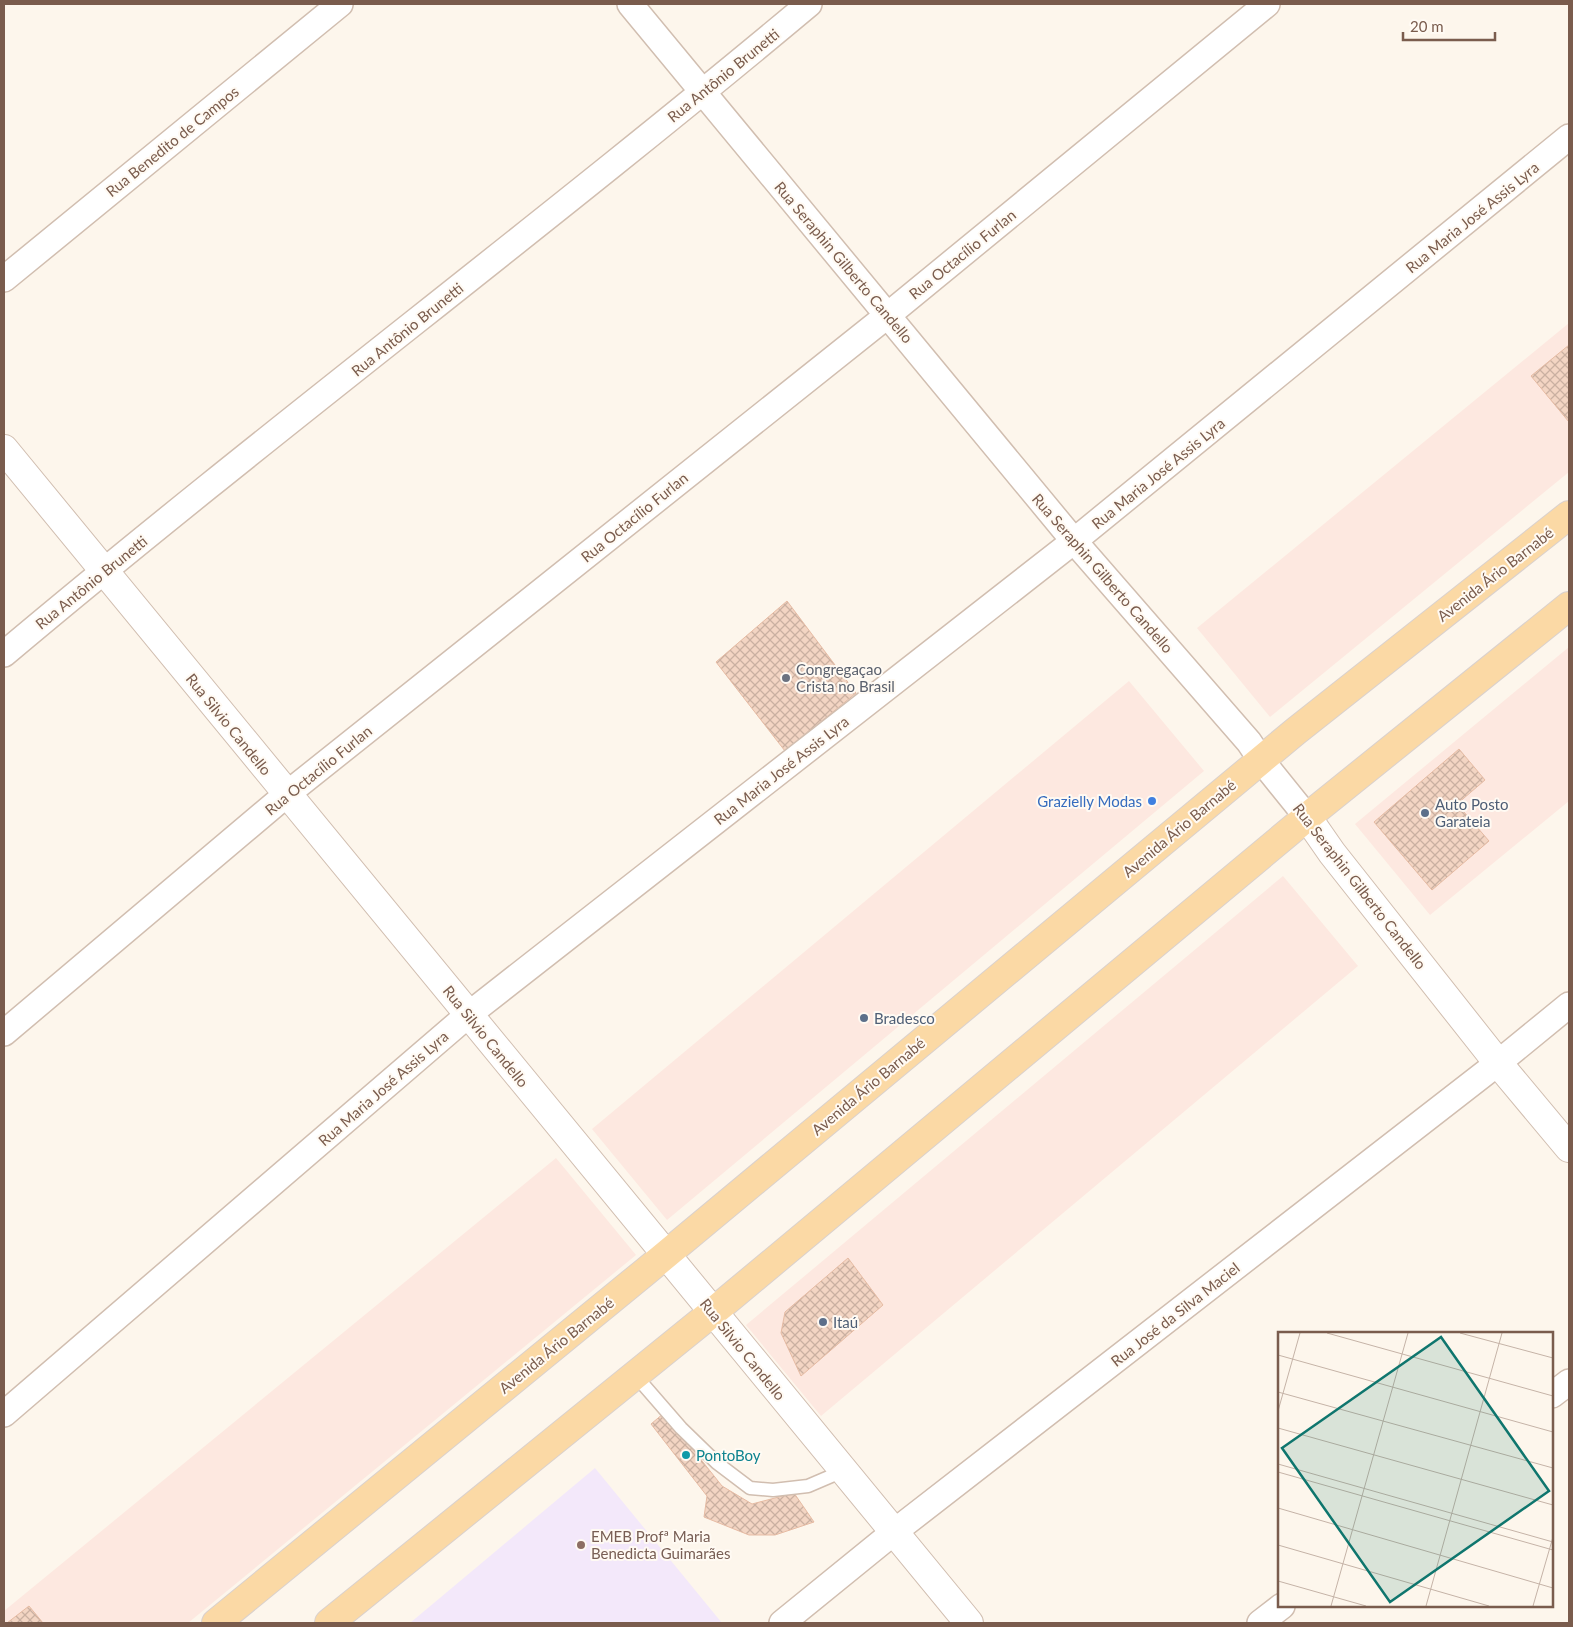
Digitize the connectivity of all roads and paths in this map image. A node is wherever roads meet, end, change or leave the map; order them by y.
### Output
1 (340, 4) edge
2 (630, 4) edge
3 (810, 4) edge
4 (1267, 4) edge
5 (703, 93) junction
6 (1569, 137) edge
7 (4, 279) edge
8 (888, 315) junction
9 (4, 449) edge
10 (1569, 515) edge
11 (1074, 541) junction
12 (103, 571) junction
13 (1569, 606) edge
14 (4, 654) edge
15 (1261, 760) junction
16 (287, 794) junction
17 (1307, 817) junction
18 (1569, 1005) edge
19 (468, 1014) junction
20 (4, 1034) edge
21 (1498, 1063) junction
22 (1569, 1148) edge
23 (665, 1255) junction
24 (713, 1312) junction
25 (634, 1374) junction
26 (1569, 1382) edge
27 (1553, 1394) edge
28 (4, 1414) edge
29 (843, 1471) junction
30 (894, 1532) junction
31 (1281, 1607) edge
32 (216, 1623) edge
33 (329, 1623) edge
34 (782, 1623) edge
35 (969, 1623) edge
36 (1260, 1623) edge

1 - 7 street, Rua Benedito de Campos
2 - 5 street, Rua Seraphin Gilberto Candello
3 - 5 street, Rua Antônio Brunetti
4 - 8 street, Rua Octacílio Furlan
5 - 8 street, Rua Seraphin Gilberto Candello
5 - 12 street, Rua Antônio Brunetti
6 - 11 street, Rua Maria José Assis Lyra
8 - 11 street, Rua Seraphin Gilberto Candello
8 - 16 street, Rua Octacílio Furlan
9 - 12 street, Rua Silvio Candello
10 - 15 main road, Avenida Ário Barnabé
11 - 15 street, Rua Seraphin Gilberto Candello
11 - 19 street, Rua Maria José Assis Lyra
12 - 14 street, Rua Antônio Brunetti
12 - 16 street, Rua Silvio Candello
13 - 17 main road
15 - 17 street, Rua Seraphin Gilberto Candello
15 - 23 main road, Avenida Ário Barnabé
16 - 19 street, Rua Silvio Candello
16 - 20 street, Rua Octacílio Furlan
17 - 21 street, Rua Seraphin Gilberto Candello
17 - 24 main road
18 - 21 street, Rua José da Silva Maciel
19 - 23 street, Rua Silvio Candello
19 - 28 street, Rua Maria José Assis Lyra
21 - 22 street, Rua Seraphin Gilberto Candello
21 - 30 street, Rua José da Silva Maciel
23 - 24 street, Rua Silvio Candello
23 - 32 main road, Avenida Ário Barnabé
24 - 25 main road
24 - 29 street, Rua Silvio Candello
25 - 29 lane
25 - 33 main road
26 - 27 street
29 - 30 street, Rua Silvio Candello
30 - 34 street, Rua José da Silva Maciel
30 - 35 street, Rua Silvio Candello
31 - 36 street

